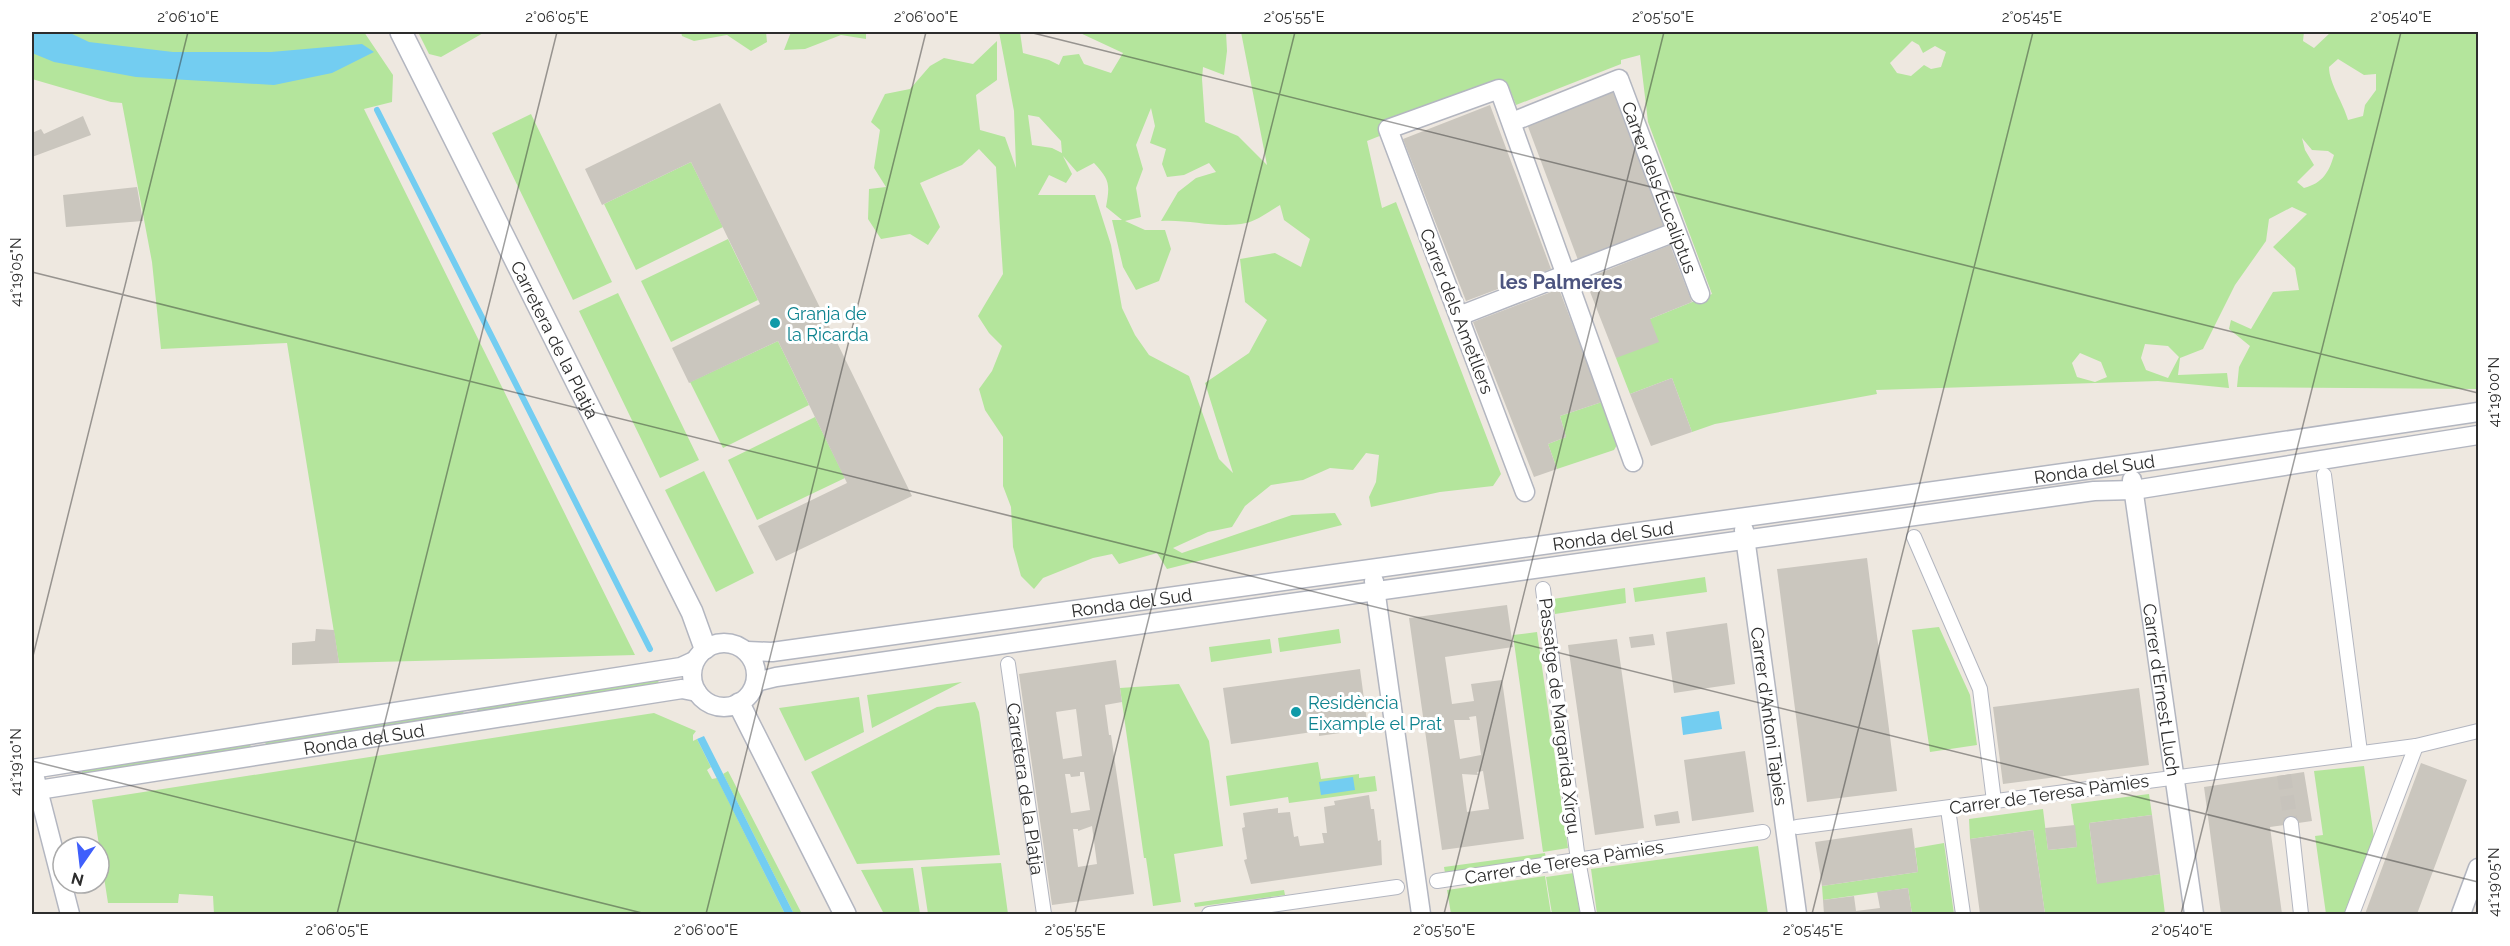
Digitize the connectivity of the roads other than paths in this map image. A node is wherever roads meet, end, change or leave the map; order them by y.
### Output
1 (401, 32) edge
2 (1512, 122) junction
3 (1675, 232) junction
4 (1566, 274) junction
5 (1700, 294) dead end
6 (1459, 316) junction
7 (2478, 412) edge
8 (2478, 435) edge
9 (1633, 462) dead end
10 (2129, 464) junction
11 (2325, 475) dead end
12 (2134, 490) junction
13 (1524, 492) dead end
14 (1742, 517) junction
15 (1914, 537) dead end
16 (1745, 540) junction
17 (1373, 570) junction
18 (1543, 589) dead end
19 (1376, 592) junction
20 (747, 651) junction
21 (700, 654) junction
22 (1008, 664) dead end
23 (756, 682) junction
24 (697, 692) junction
25 (739, 704) junction
26 (2478, 731) edge
27 (2416, 746) junction
28 (2360, 752) junction
29 (32, 767) edge
30 (2174, 776) junction
31 (35, 790) edge
32 (1994, 801) junction
33 (1948, 808) junction
34 (2291, 824) tunnel mouth
35 (1797, 827) dead end
36 (1763, 832) dead end
37 (1578, 860) junction
38 (2478, 868) edge
39 (1437, 881) dead end
40 (1397, 887) dead end
41 (70, 915) edge
42 (845, 915) edge
43 (1044, 915) edge
44 (1209, 915) edge
45 (1421, 915) edge
46 (1588, 915) edge
47 (1797, 915) edge
48 (1964, 915) edge
49 (2194, 915) edge
50 (2301, 915) edge
51 (2352, 915) edge
52 (2461, 915) edge

1 - 21 street, Carretera de la Platja
2 - 3 street, Carrer dels Eucaliptus
2 - 4 street
2 - 6 street, Carrer dels Ametllers
3 - 4 street
3 - 5 street, Carrer dels Eucaliptus
4 - 6 street
4 - 9 street
6 - 13 street, Carrer dels Ametllers
7 - 10 street, Ronda del Sud
8 - 12 street, Ronda del Sud
10 - 12 street, Carrer d'Ernest Lluch
10 - 14 street, Ronda del Sud
11 - 28 street
12 - 16 street, Ronda del Sud
12 - 30 street, Carrer d'Ernest Lluch
14 - 16 street, Carrer d'Antoni Tàpies
14 - 17 street, Ronda del Sud
15 - 32 street
16 - 19 street, Ronda del Sud
16 - 47 street, Carrer d'Antoni Tàpies
17 - 19 street
17 - 20 street, Ronda del Sud
18 - 37 street, Passatge de Margarida Xirgu
19 - 23 street, Ronda del Sud
19 - 45 street
20 - 21 street
20 - 23 street
21 - 24 street
21 - 29 street, Ronda del Sud
22 - 43 street, Carretera de la Platja
23 - 25 street
24 - 25 street
24 - 31 street, Ronda del Sud
25 - 42 street
26 - 27 street, Carrer de Teresa Pàmies
27 - 28 street, Carrer de Teresa Pàmies
27 - 51 street
28 - 30 street, Carrer de Teresa Pàmies
29 - 31 street
30 - 32 street, Carrer de Teresa Pàmies
30 - 49 street, Carrer d'Ernest Lluch
31 - 41 street
32 - 33 street, Carrer de Teresa Pàmies
33 - 35 street, Carrer de Teresa Pàmies
33 - 48 street
34 - 50 street
36 - 37 street, Carrer de Teresa Pàmies
37 - 39 street, Carrer de Teresa Pàmies
37 - 46 street, Passatge de Margarida Xirgu
38 - 52 street
40 - 44 street

